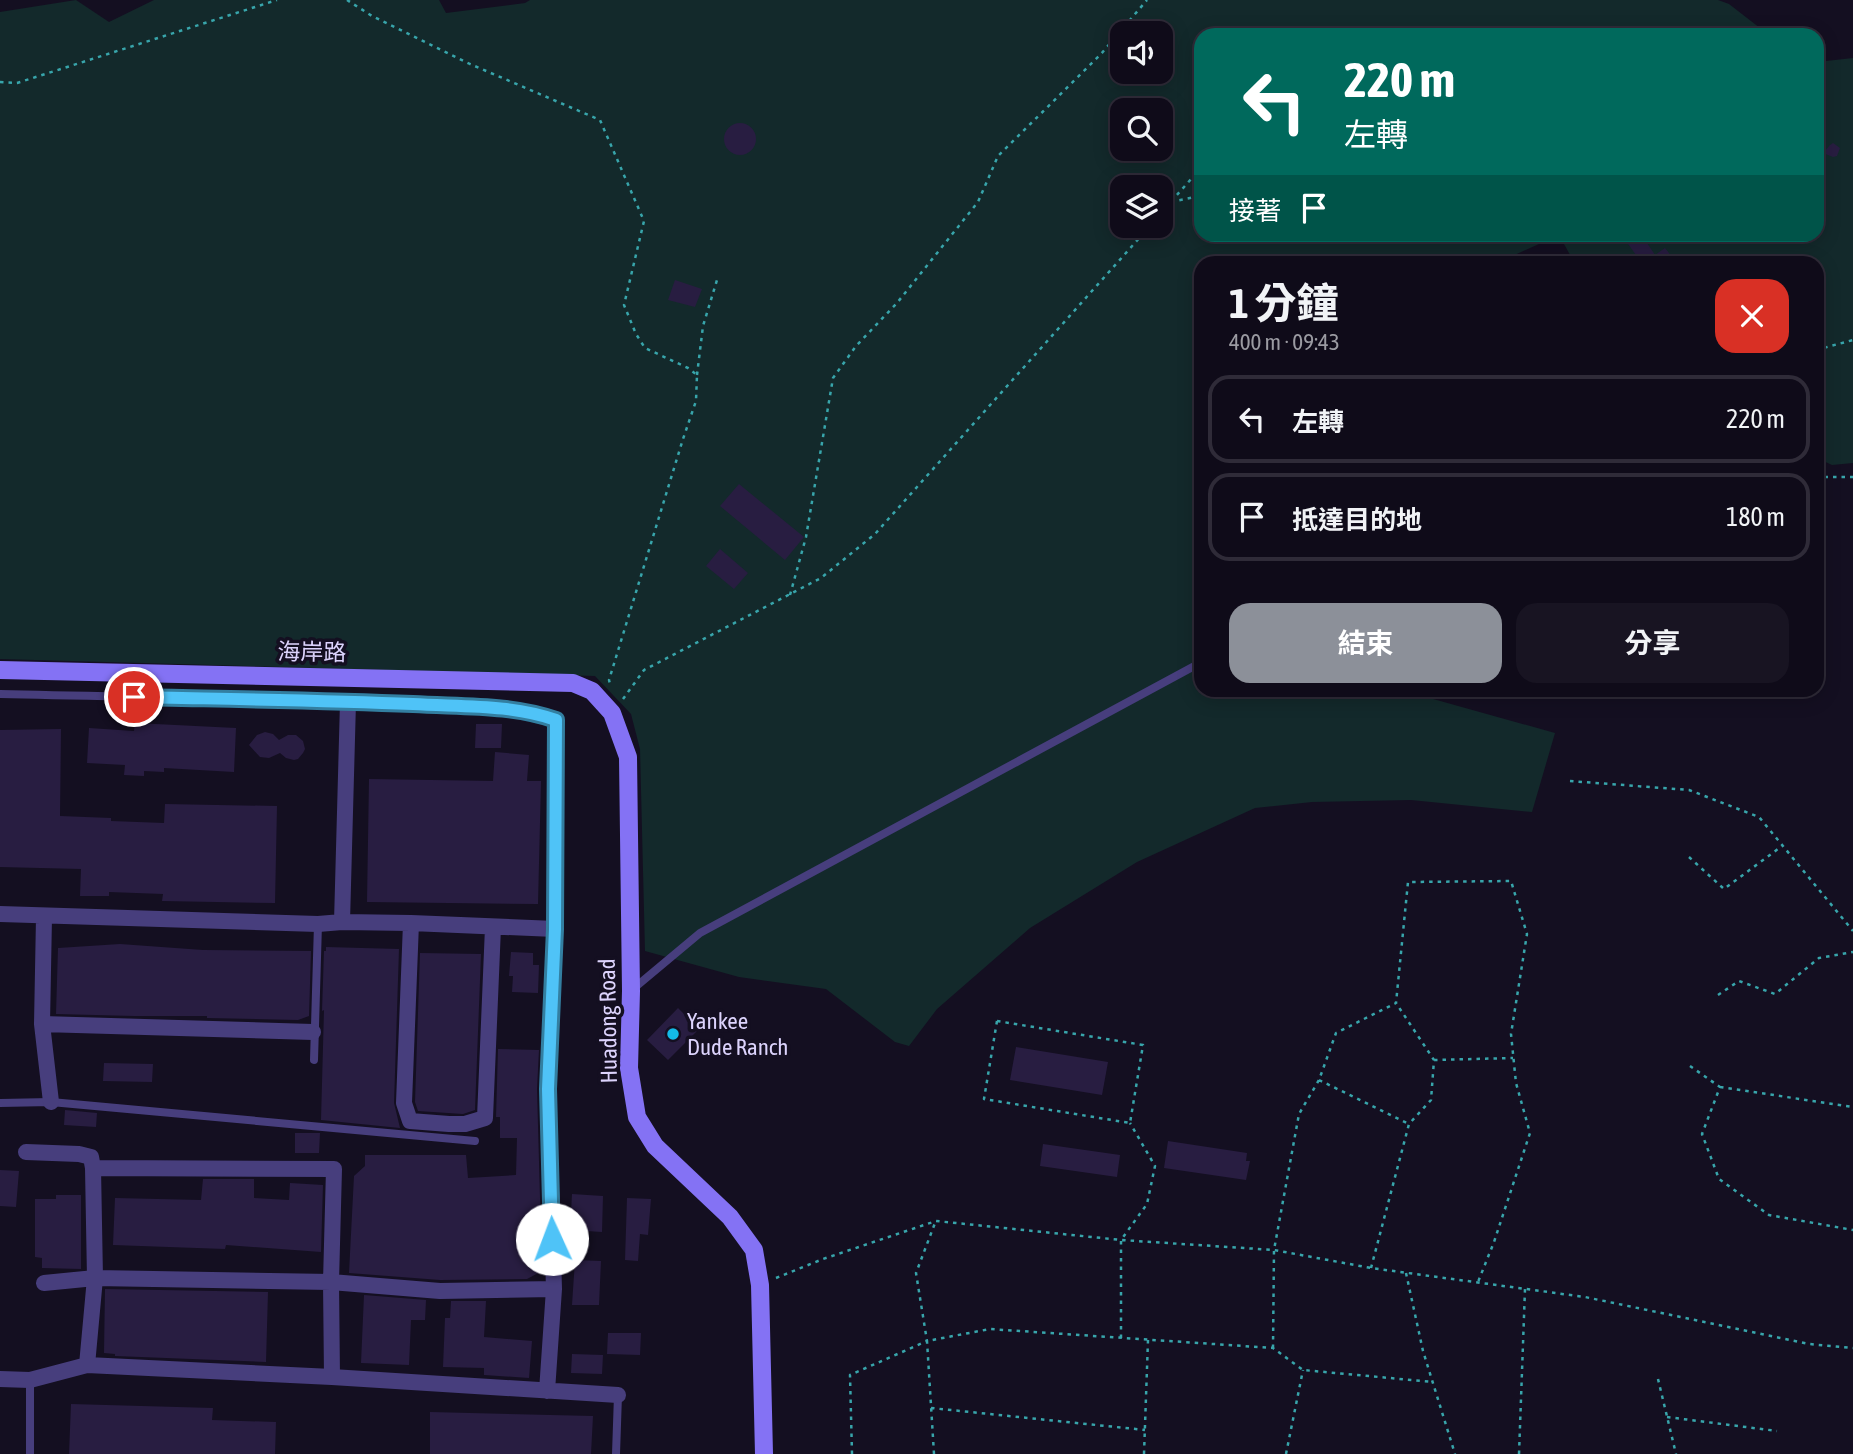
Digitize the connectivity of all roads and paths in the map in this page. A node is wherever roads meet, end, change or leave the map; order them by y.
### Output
1 (277, 0) edge
2 (348, 0) edge
3 (1147, 0) edge
4 (0, 82) edge
5 (1194, 176) edge
6 (1194, 197) edge
7 (1173, 200) edge
8 (1173, 202) edge
9 (1139, 238) edge
10 (717, 280) dead end
11 (1853, 340) edge
12 (1824, 348) edge
13 (697, 375) junction
14 (1824, 477) edge
15 (1853, 477) edge
16 (790, 595) junction
17 (1194, 666) edge
18 (0, 670) edge
19 (0, 694) edge
20 (348, 702) junction
21 (612, 713) junction
22 (556, 720) joint
23 (1570, 781) dead end
24 (1782, 845) junction
25 (1689, 857) dead end
26 (0, 915) edge
27 (44, 917) junction
28 (342, 922) junction
29 (411, 923) junction
30 (318, 924) junction
31 (493, 927) junction
32 (555, 929) junction
33 (1853, 931) edge
34 (1853, 952) edge
35 (631, 991) junction
36 (1717, 995) dead end
37 (1396, 1003) junction
38 (42, 1024) junction
39 (313, 1032) junction
40 (1513, 1058) junction
41 (314, 1060) dead end
42 (1434, 1060) junction
43 (1690, 1066) dead end
44 (1319, 1080) junction
45 (1720, 1087) junction
46 (51, 1102) junction
47 (0, 1103) edge
48 (1853, 1107) edge
49 (1130, 1123) junction
50 (1409, 1124) junction
51 (475, 1141) dead end
52 (26, 1152) dead end
53 (93, 1168) junction
54 (936, 1221) junction
55 (1853, 1230) edge
56 (1121, 1240) junction
57 (1273, 1250) junction
58 (1371, 1268) junction
59 (1406, 1273) junction
60 (95, 1278) junction
61 (331, 1282) junction
62 (1478, 1282) junction
63 (44, 1283) dead end
64 (760, 1284) junction
65 (554, 1289) junction
66 (1525, 1289) junction
67 (1121, 1338) junction
68 (1148, 1340) junction
69 (927, 1341) junction
70 (1273, 1348) junction
71 (1853, 1348) edge
72 (87, 1365) junction
73 (1303, 1370) junction
74 (332, 1377) junction
75 (1658, 1379) dead end
76 (0, 1380) edge
77 (30, 1380) junction
78 (1433, 1382) junction
79 (547, 1391) junction
80 (618, 1395) joint
81 (931, 1408) junction
82 (1667, 1417) junction
83 (1145, 1430) junction
84 (1777, 1431) dead end
85 (30, 1454) edge
86 (616, 1454) edge
87 (764, 1454) edge
88 (852, 1454) edge
89 (934, 1454) edge
90 (1144, 1454) edge
91 (1286, 1454) edge
92 (1454, 1454) edge
93 (1519, 1454) edge
94 (1676, 1454) edge

1 - 4 path
2 - 13 path
3 - 16 path
5 - 7 path
6 - 8 path
9 - 16 path
10 - 13 path
11 - 12 path
13 - 21 path
14 - 15 path
16 - 21 path
17 - 35 lane
18 - 21 main road, 海岸路
19 - 20 lane
20 - 22 lane
20 - 28 street
21 - 35 main road, Huadong Road
22 - 32 street
23 - 24 path
24 - 25 path
24 - 33 path
26 - 27 street
27 - 30 street
27 - 38 street
28 - 29 street
28 - 30 street
29 - 31 street
29 - 31 street
30 - 39 lane
31 - 32 street
32 - 65 street
34 - 36 path
35 - 64 main road, Huadong Road
37 - 40 path
37 - 42 path
37 - 44 path
38 - 39 street
38 - 46 street
39 - 41 lane
40 - 42 path
40 - 62 path
42 - 50 path
43 - 45 path
44 - 50 path
44 - 57 path
45 - 48 path
45 - 55 path
46 - 47 lane
46 - 51 lane
49 - 49 path
49 - 56 path
50 - 58 path
52 - 53 street
53 - 60 street
53 - 61 street
54 - 56 path
54 - 64 path
54 - 69 path
56 - 57 path
56 - 67 path
57 - 58 path
57 - 70 path
58 - 59 path
59 - 62 path
59 - 78 path
60 - 61 street
60 - 63 street
60 - 72 street
61 - 65 street
61 - 74 street
62 - 66 path
64 - 87 main road, Huadong Road
65 - 79 street
66 - 71 path
66 - 93 path
67 - 68 path
67 - 69 path
68 - 70 path
68 - 83 path
69 - 81 path
69 - 88 path
70 - 73 path
72 - 74 street
72 - 77 street
73 - 78 path
73 - 91 path
74 - 79 street
75 - 82 path
76 - 77 street
77 - 85 lane
78 - 92 path
79 - 80 street
80 - 86 lane
81 - 83 path
81 - 89 path
82 - 84 path
82 - 94 path
83 - 90 path

